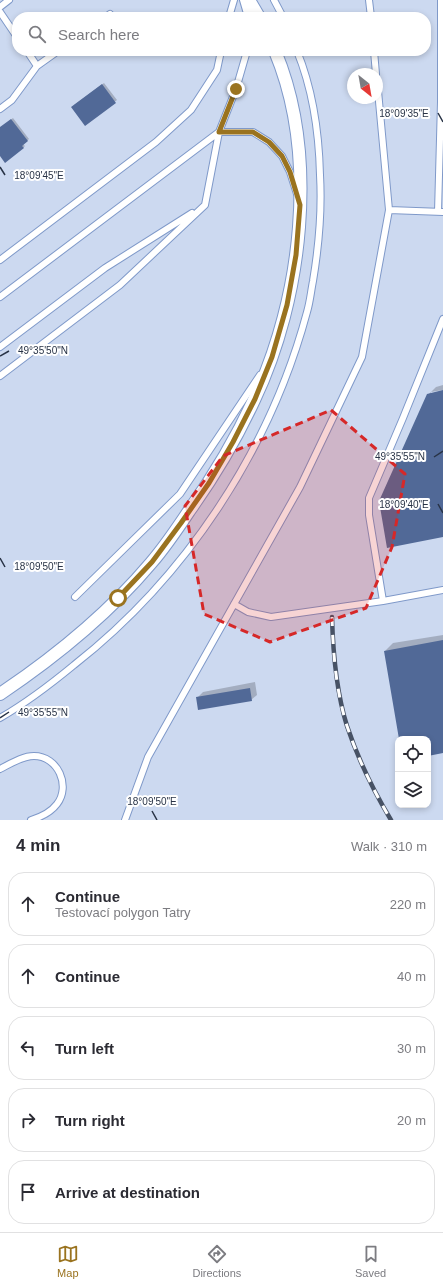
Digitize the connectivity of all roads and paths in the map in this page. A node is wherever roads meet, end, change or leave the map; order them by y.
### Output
1 (9, 0) edge
2 (234, 0) edge
3 (243, 0) edge
4 (249, 0) edge
5 (274, 0) edge
6 (370, 0) edge
7 (441, 0) edge
8 (0, 7) edge
9 (0, 12) edge
10 (231, 12) edge
11 (247, 12) edge
12 (257, 12) edge
13 (280, 12) edge
14 (371, 12) edge
15 (12, 30) edge
16 (30, 56) edge
17 (51, 56) edge
18 (220, 56) edge
19 (246, 56) edge
20 (276, 56) edge
21 (299, 56) edge
22 (374, 56) edge
23 (37, 66) junction
24 (375, 68) edge
25 (379, 104) edge
26 (0, 109) edge
27 (219, 132) junction
28 (300, 205) junction
29 (205, 206) junction
30 (389, 210) junction
31 (441, 212) edge
32 (0, 260) edge
33 (0, 297) edge
34 (443, 319) edge
35 (0, 347) edge
36 (272, 357) junction
37 (0, 376) edge
38 (443, 590) edge
39 (75, 597) dead end
40 (383, 601) junction
41 (234, 604) junction
42 (0, 694) edge
43 (0, 718) edge
44 (0, 769) edge
45 (31, 820) edge
46 (125, 820) edge

1 - 8 lane
2 - 10 lane
3 - 11 lane
4 - 12 street
5 - 13 lane
6 - 14 lane
7 - 31 lane
9 - 15 lane
16 - 23 lane
17 - 23 lane
18 - 32 lane
19 - 27 lane
20 - 28 street
21 - 43 lane
22 - 24 lane
23 - 26 lane
25 - 30 lane
27 - 28 lane
27 - 29 lane
27 - 33 lane
28 - 36 street
29 - 35 lane
29 - 37 lane
30 - 31 lane
30 - 41 lane
34 - 40 lane
36 - 39 lane
36 - 42 street
38 - 40 lane
40 - 41 lane
41 - 46 lane
44 - 45 lane

